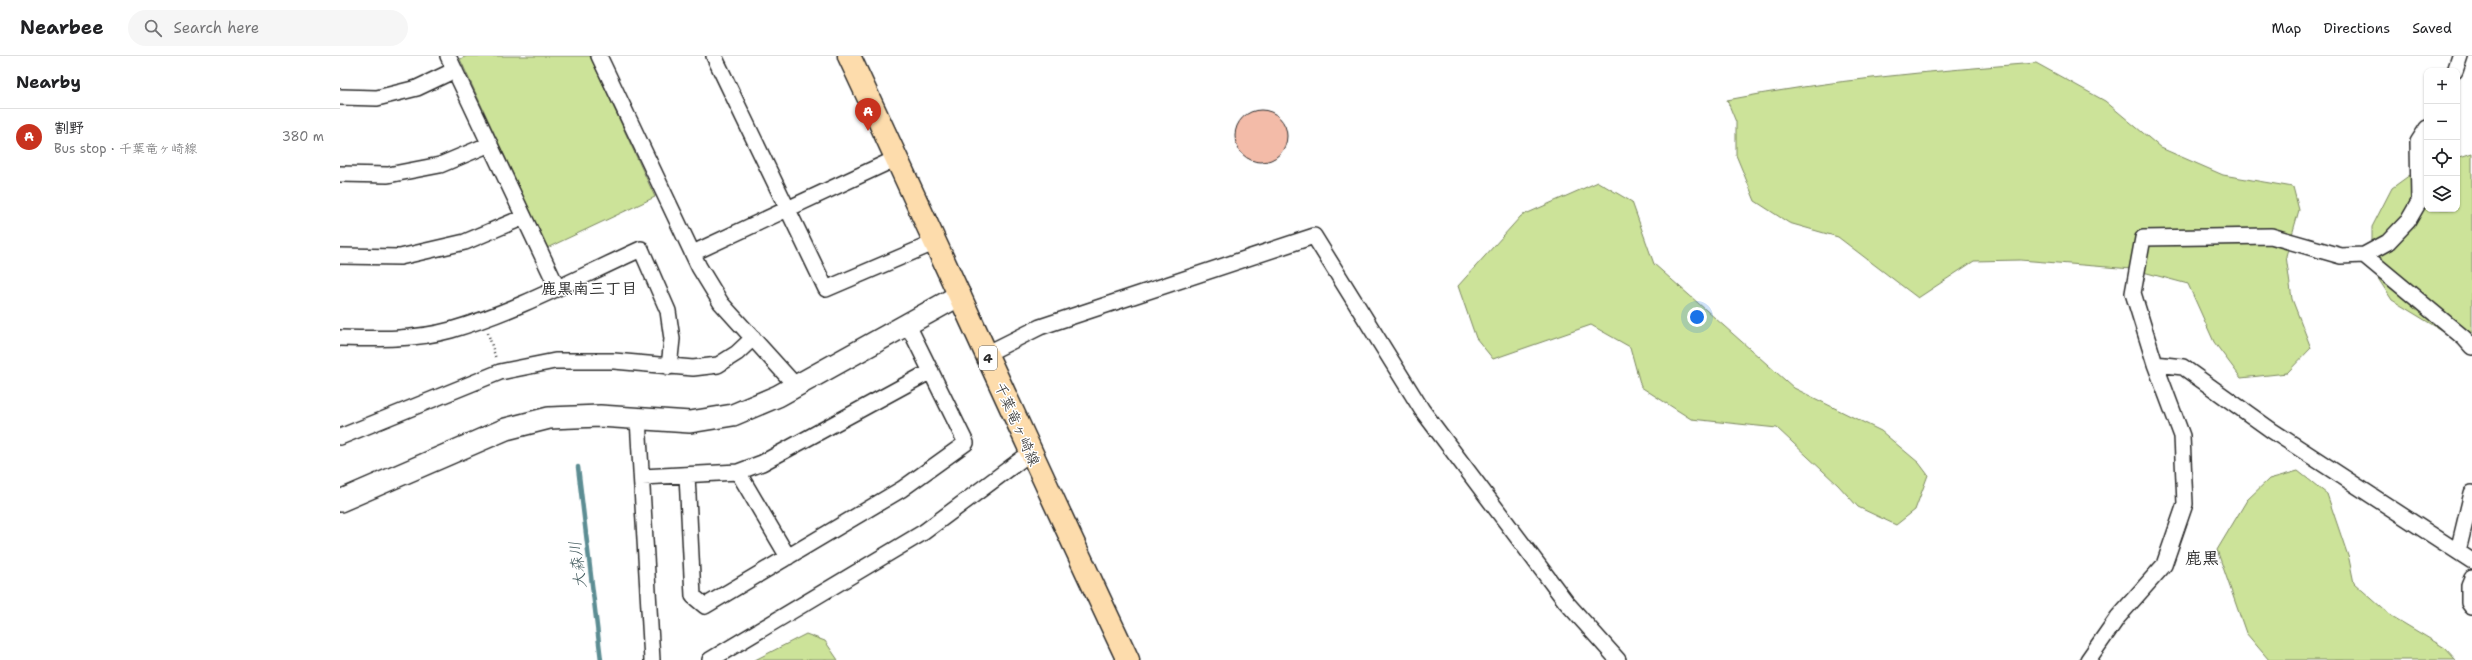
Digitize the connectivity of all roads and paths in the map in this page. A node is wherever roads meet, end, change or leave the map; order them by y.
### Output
1 (448, 56) edge
2 (599, 56) edge
3 (714, 56) edge
4 (849, 56) edge
5 (2460, 56) edge
6 (2456, 68) edge
7 (455, 70) junction
8 (340, 97) edge
9 (2424, 133) edge
10 (490, 144) junction
11 (897, 158) junction
12 (340, 174) edge
13 (788, 210) junction
14 (524, 217) junction
15 (936, 242) junction
16 (693, 254) junction
17 (2364, 255) junction
18 (340, 256) edge
19 (558, 287) junction
20 (960, 295) junction
21 (484, 319) junction
22 (907, 323) junction
23 (340, 338) edge
24 (753, 338) junction
25 (2472, 348) edge
26 (986, 354) junction
27 (2155, 364) junction
28 (670, 366) junction
29 (931, 370) junction
30 (500, 372) junction
31 (796, 386) junction
32 (638, 419) junction
33 (340, 437) edge
34 (1030, 453) junction
35 (738, 472) junction
36 (687, 475) junction
37 (642, 477) junction
38 (2472, 493) edge
39 (340, 501) edge
40 (2458, 551) junction
41 (788, 557) junction
42 (2472, 560) edge
43 (2472, 578) edge
44 (2472, 607) edge
45 (652, 660) edge
46 (710, 660) edge
47 (1128, 660) edge
48 (1618, 660) edge
49 (2088, 660) edge

1 - 7 street
2 - 16 street
3 - 13 street
4 - 11 main road, 千葉竜ヶ崎線 / 4
5 - 6 street
7 - 8 street
7 - 10 street
9 - 17 street
10 - 12 street
10 - 14 street
11 - 13 street
11 - 15 main road, 千葉竜ヶ崎線 / 4
13 - 15 street
13 - 16 street
14 - 18 street
14 - 19 street
15 - 20 main road, 千葉竜ヶ崎線 / 4
16 - 24 street
17 - 25 street
17 - 27 street
19 - 21 street
19 - 28 street
20 - 22 street
20 - 26 main road, 千葉竜ヶ崎線 / 4
21 - 23 street
21 - 30 path
22 - 29 street
22 - 31 street
24 - 28 street
24 - 31 street
26 - 34 main road, 千葉竜ヶ崎線 / 4
26 - 48 street
27 - 40 street
27 - 49 street
28 - 30 street
29 - 35 street
29 - 41 street
30 - 33 street
31 - 32 street
32 - 37 street
32 - 39 street
34 - 46 street
34 - 47 main road, 千葉竜ヶ崎線 / 4
35 - 36 street
35 - 41 street
36 - 37 street
36 - 41 street
37 - 45 street
38 - 40 street
40 - 42 street
43 - 44 street

